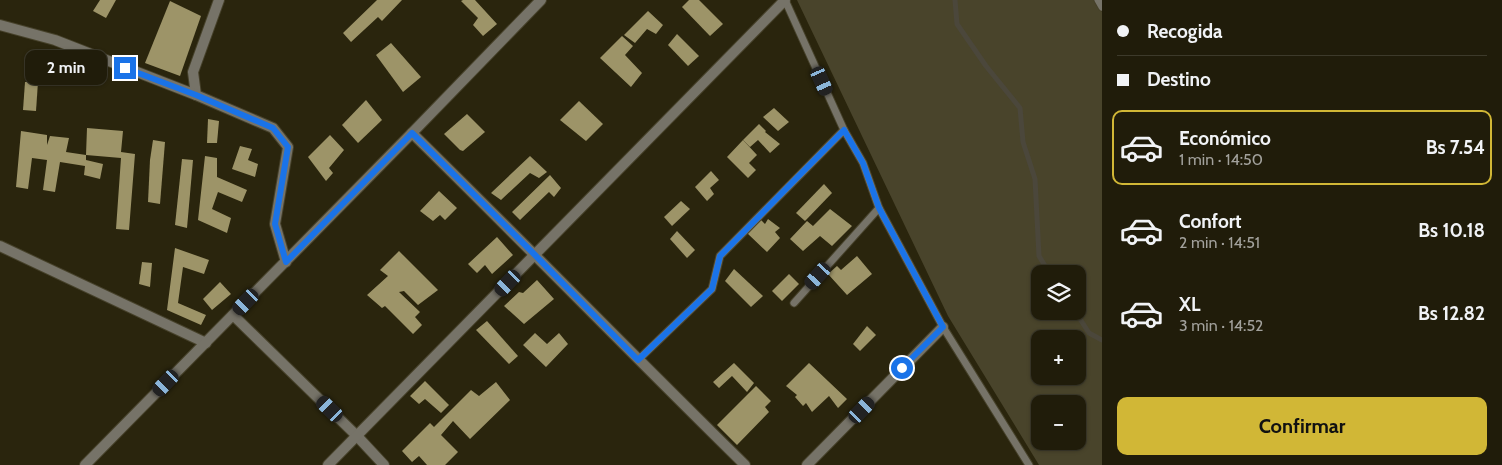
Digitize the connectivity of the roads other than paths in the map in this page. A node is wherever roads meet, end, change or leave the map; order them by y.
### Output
1 (220, 0) edge
2 (541, 0) edge
3 (785, 0) edge
4 (1098, 0) edge
5 (1102, 7) edge
6 (0, 25) edge
7 (196, 95) junction
8 (844, 130) junction
9 (412, 133) junction
10 (879, 208) junction
11 (0, 246) edge
12 (535, 255) junction
13 (286, 262) junction
14 (794, 303) dead end
15 (233, 316) junction
16 (943, 327) junction
17 (206, 343) junction
18 (638, 360) junction
19 (357, 436) junction
20 (85, 465) edge
21 (328, 465) edge
22 (384, 465) edge
23 (744, 465) edge
24 (807, 465) edge
25 (1029, 465) edge

1 - 7 street
2 - 9 street
3 - 8 lane
3 - 12 street
4 - 5 lane
6 - 7 street
7 - 13 street
8 - 10 lane
8 - 18 lane
9 - 12 street
9 - 13 street
10 - 14 lane
10 - 16 lane
11 - 17 street
12 - 18 street
12 - 19 street
13 - 15 street
15 - 17 street
15 - 19 street
16 - 24 street
16 - 25 lane
17 - 20 street
18 - 23 street
19 - 21 street
19 - 22 street

